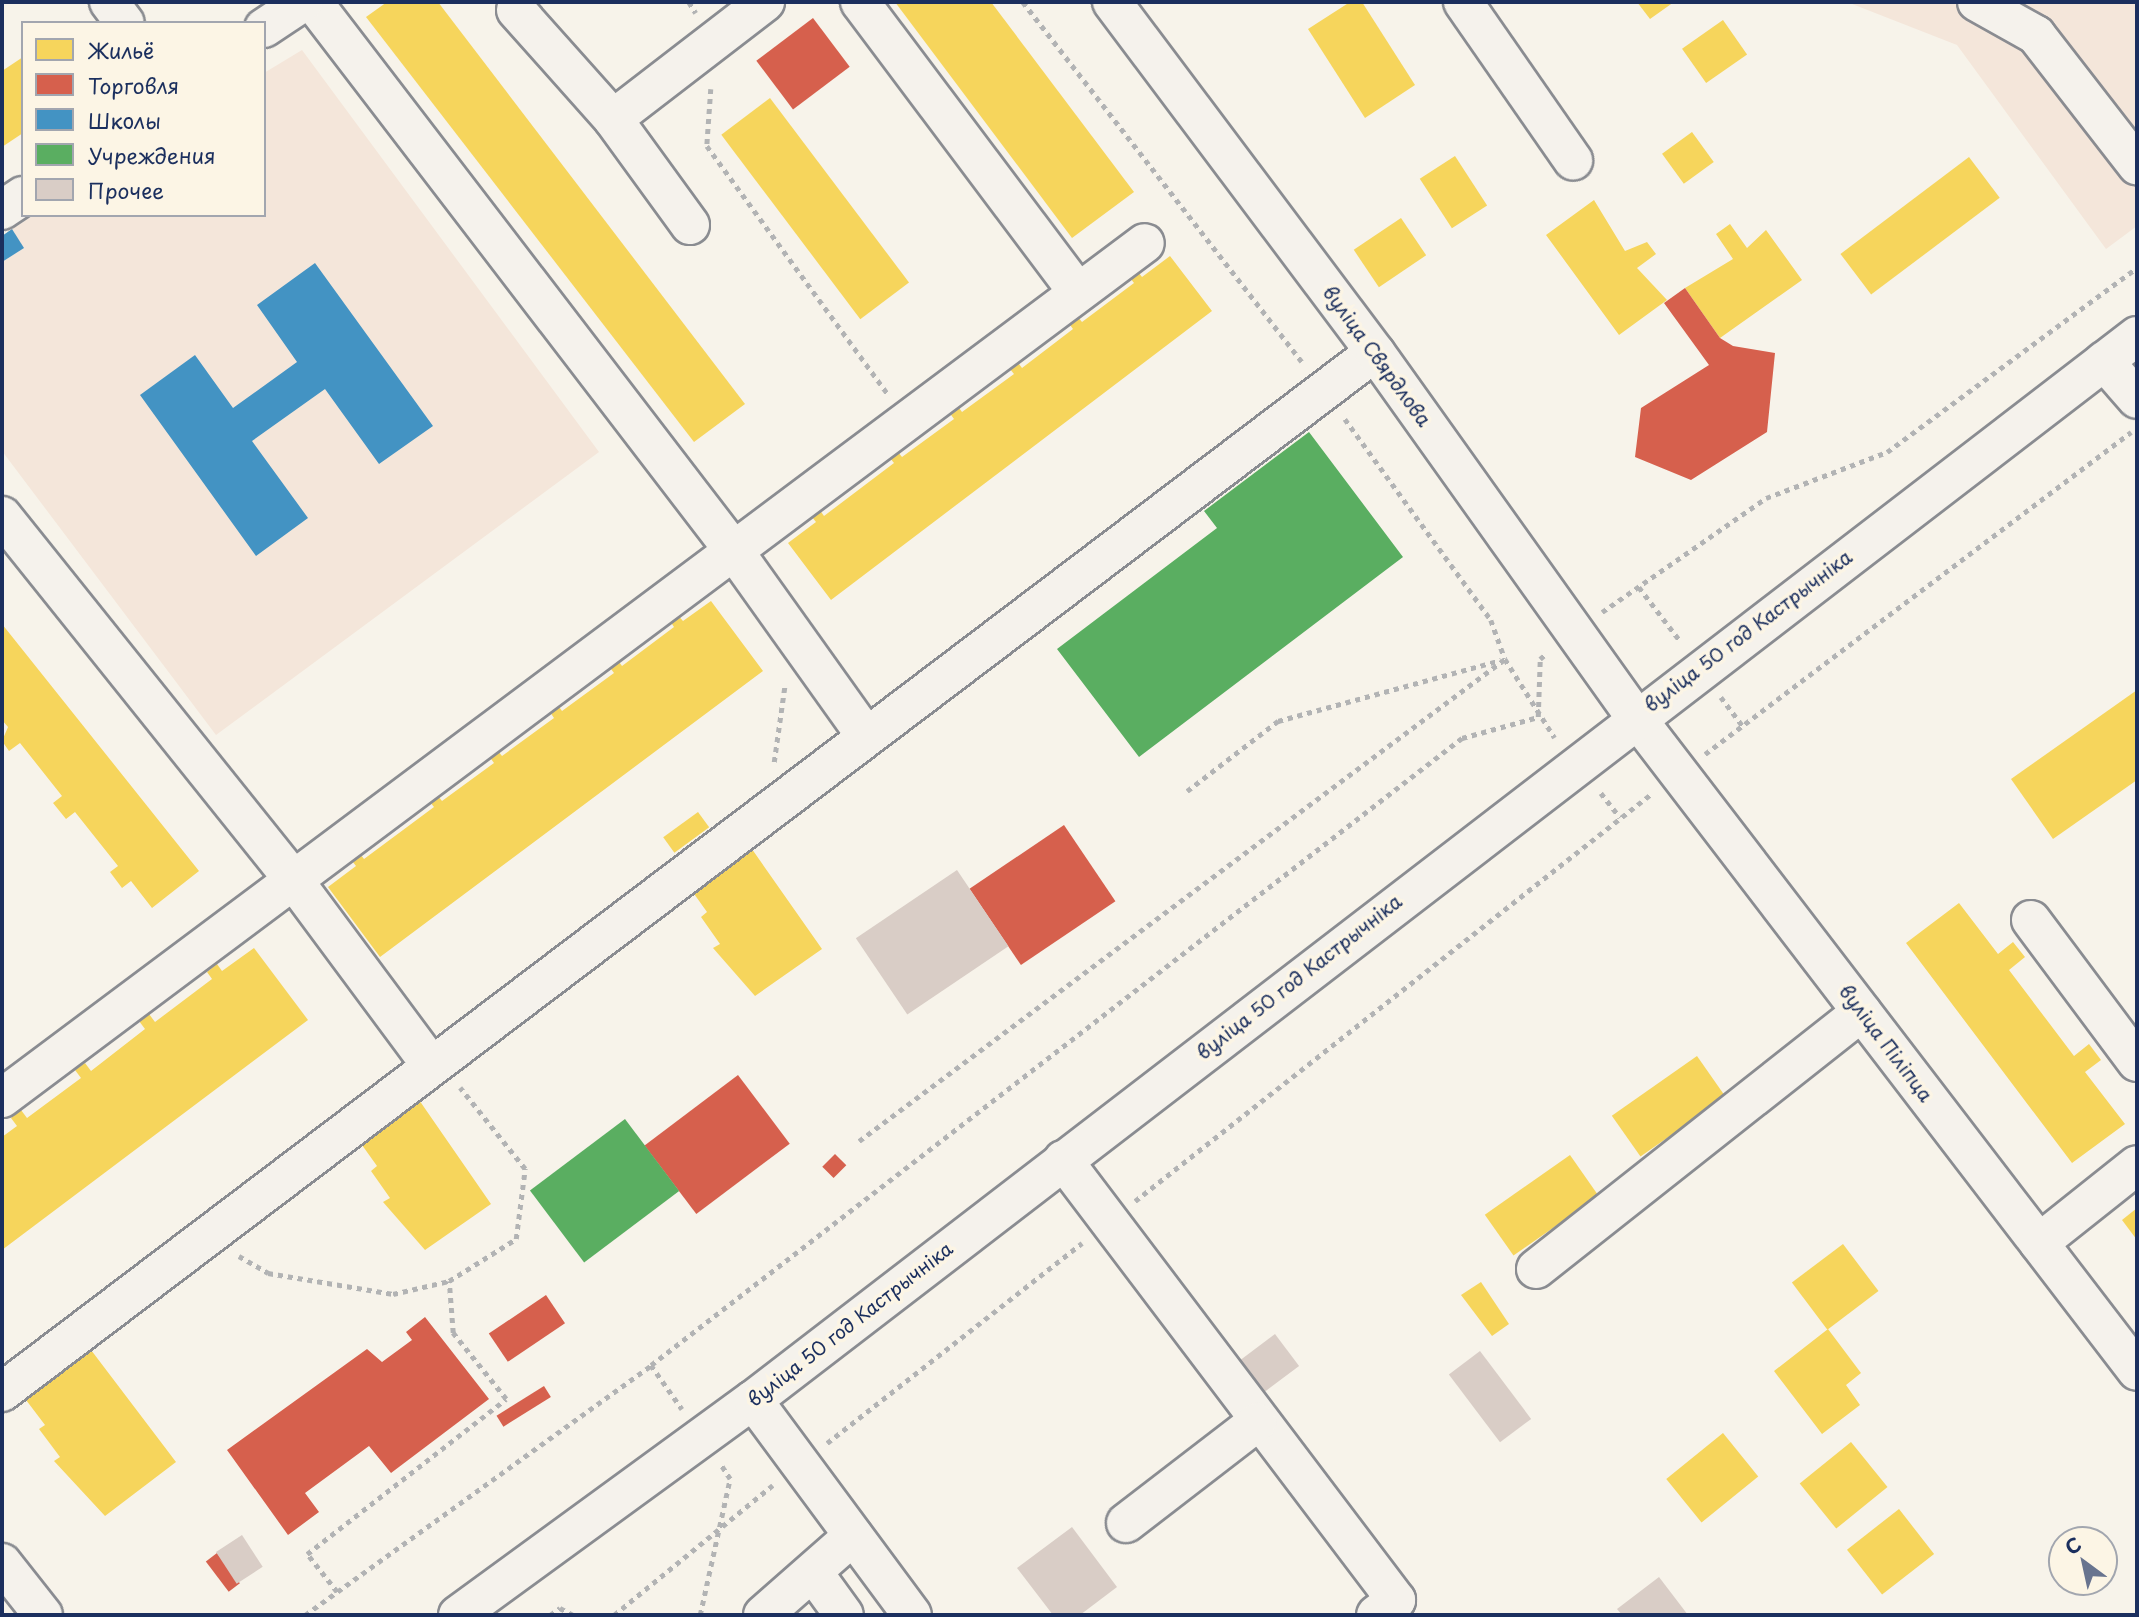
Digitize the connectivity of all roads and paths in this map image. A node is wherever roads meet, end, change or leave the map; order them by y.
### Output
1 (109, 2) edge
2 (303, 2) edge
3 (313, 2) edge
4 (689, 2) edge
5 (765, 2) edge
6 (860, 2) edge
7 (1023, 2) edge
8 (1112, 2) edge
9 (1463, 2) edge
10 (1977, 2) edge
11 (516, 10) dead end
12 (123, 21) edge
13 (266, 28) edge
14 (715, 40) junction
15 (613, 118) junction
16 (1573, 160) dead end
17 (2137, 165) edge
18 (690, 225) dead end
19 (1145, 243) dead end
20 (2137, 268) edge
21 (1078, 292) junction
22 (2137, 336) edge
23 (1375, 352) junction
24 (2104, 361) junction
25 (1324, 390) junction
26 (2137, 398) edge
27 (907, 421) junction
28 (2137, 428) edge
29 (2, 516) edge
30 (734, 551) junction
31 (792, 631) junction
32 (1574, 631) junction
33 (1505, 659) junction
34 (1635, 716) junction
35 (1538, 717) junction
36 (866, 736) junction
37 (1679, 774) junction
38 (1187, 791) dead end
39 (768, 810) junction
40 (292, 878) junction
41 (2032, 920) dead end
42 (1863, 1013) junction
43 (2137, 1062) edge
44 (434, 1063) junction
45 (2, 1098) edge
46 (859, 1141) dead end
47 (1063, 1160) junction
48 (2137, 1165) edge
49 (1109, 1222) junction
50 (205, 1237) junction
51 (2039, 1243) junction
52 (1536, 1269) dead end
53 (449, 1281) junction
54 (2137, 1371) edge
55 (2, 1392) edge
56 (752, 1400) junction
57 (1257, 1422) junction
58 (800, 1464) junction
59 (1126, 1523) dead end
60 (853, 1536) junction
61 (2, 1563) edge
62 (816, 1576) junction
63 (337, 1592) junction
64 (43, 1615) edge
65 (305, 1615) edge
66 (458, 1615) edge
67 (551, 1615) edge
68 (573, 1615) edge
69 (614, 1615) edge
70 (763, 1615) edge
71 (844, 1615) edge
72 (912, 1615) edge
73 (1376, 1615) edge

1 - 12 main road
2 - 13 main road
3 - 30 main road
4 - 14 path
5 - 14 main road
6 - 21 main road
7 - 25 path
8 - 23 main road, вуліца Свярдлова
9 - 16 main road
10 - 17 main road
11 - 15 main road
14 - 15 main road
14 - 27 path
15 - 18 main road
19 - 21 main road
20 - 32 path
21 - 27 main road
22 - 24 main road, вуліца 50 год Кастрычніка
23 - 25 main road
23 - 32 main road, вуліца Свярдлова
24 - 26 main road
24 - 34 main road, вуліца 50 год Кастрычніка
25 - 33 path
25 - 36 main road
27 - 30 main road
28 - 37 path
29 - 40 main road
30 - 31 main road
30 - 40 main road
31 - 36 main road
31 - 39 path
32 - 34 main road, вуліца Свярдлова
32 - 35 path
33 - 35 path
33 - 38 path
33 - 46 path
34 - 37 main road, вуліца Піліпца
34 - 47 main road, вуліца 50 год Кастрычніка
35 - 63 path
36 - 39 main road
37 - 42 main road, вуліца Піліпца
37 - 49 path
39 - 44 main road
40 - 44 main road
40 - 45 main road
41 - 43 main road
42 - 51 main road, вуліца Піліпца
42 - 52 main road
44 - 50 main road
44 - 53 path
47 - 49 main road
47 - 56 main road, вуліца 50 год Кастрычніка
48 - 51 main road
49 - 57 main road
49 - 58 path
50 - 53 path
50 - 55 main road
51 - 54 main road, вуліца Піліпца
53 - 63 path
56 - 58 main road
56 - 66 main road, вуліца 50 год Кастрычніка
57 - 59 main road
57 - 73 main road
58 - 60 main road
58 - 69 path
60 - 62 main road
60 - 72 main road
61 - 64 main road
62 - 70 main road
62 - 71 main road
63 - 65 path
67 - 68 path

